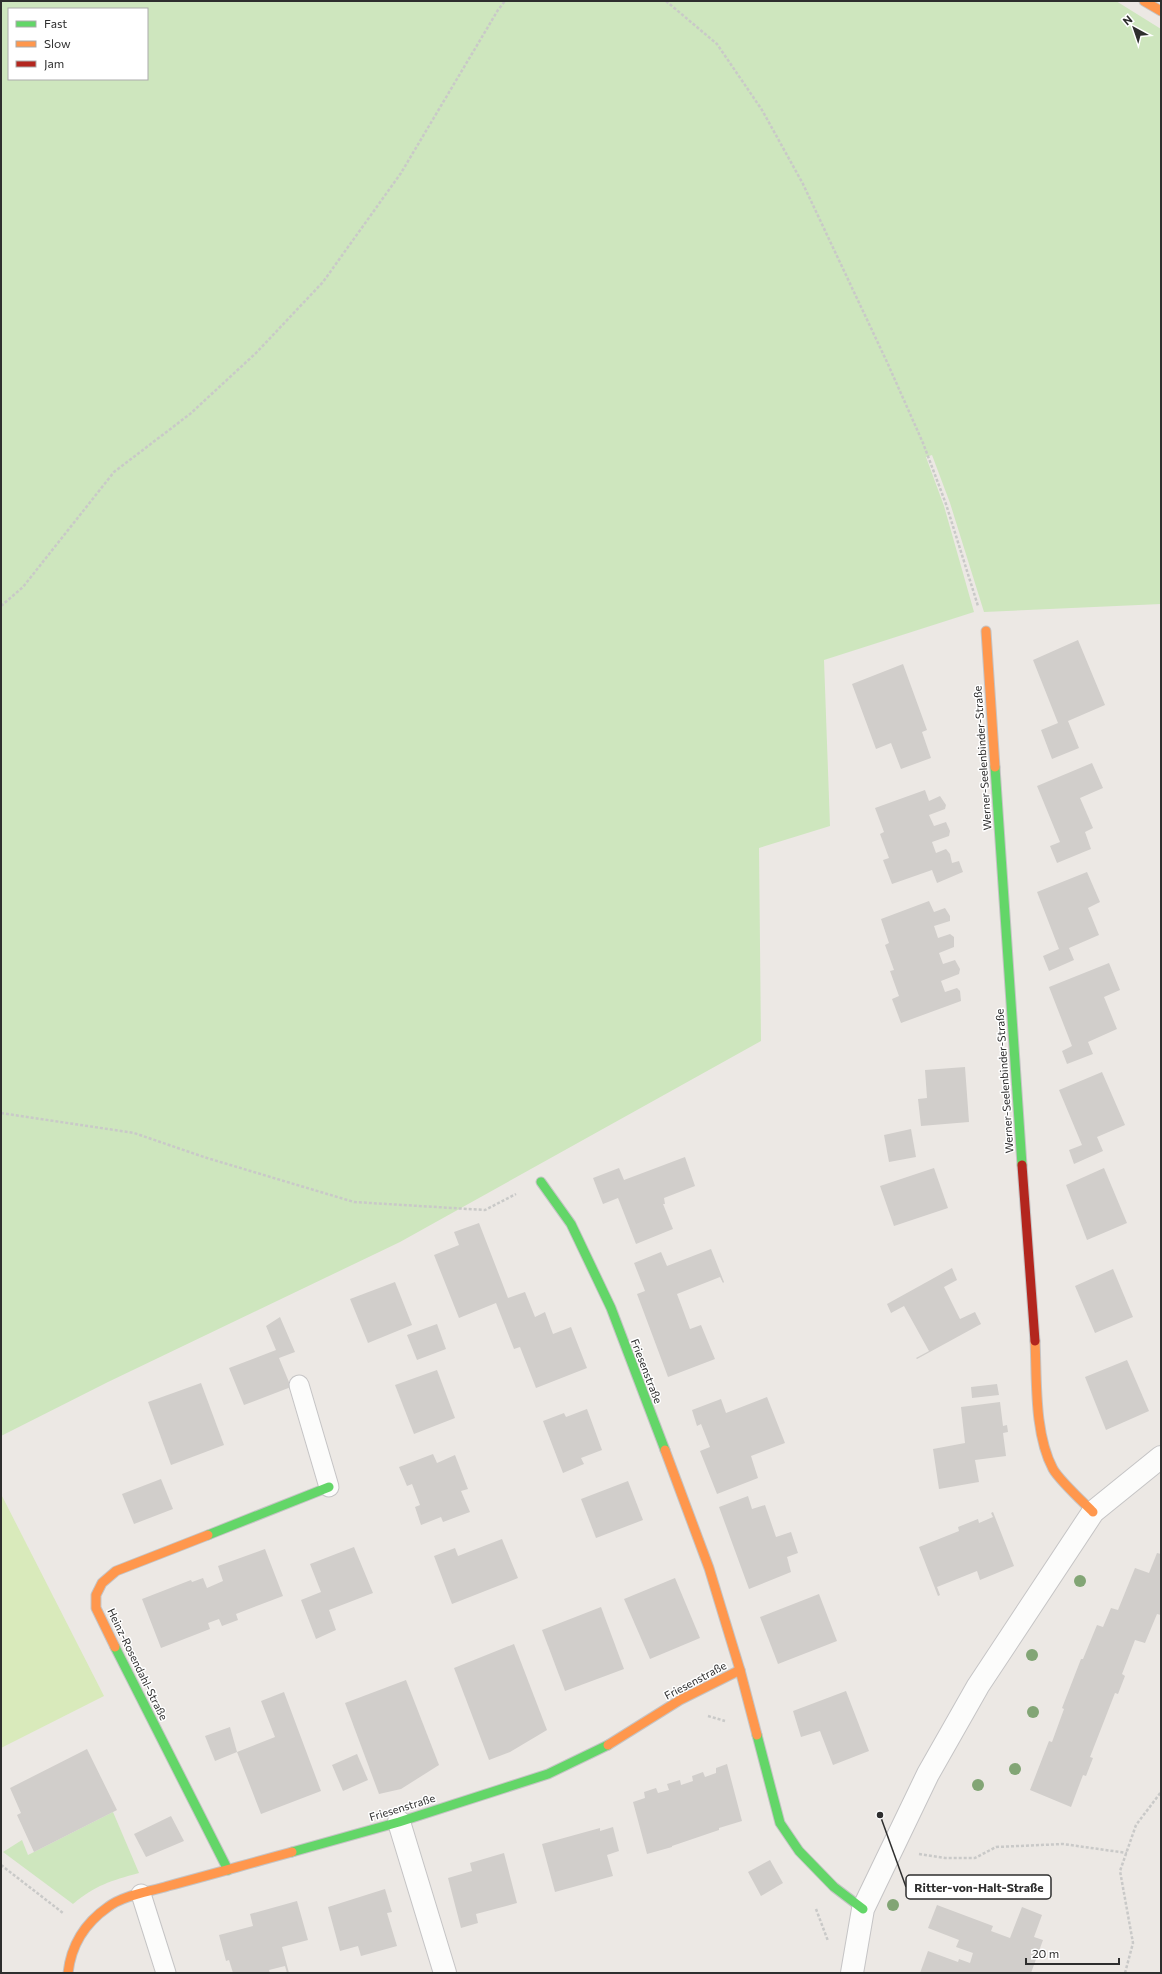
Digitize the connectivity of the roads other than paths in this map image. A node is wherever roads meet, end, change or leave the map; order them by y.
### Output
1 (1144, 1) edge
2 (1161, 11) edge
3 (986, 632) road end
4 (540, 1182) road end
5 (299, 1384) dead end
6 (1161, 1457) edge
7 (329, 1486) joint
8 (1093, 1512) junction
9 (740, 1670) junction
10 (399, 1822) junction
11 (228, 1870) junction
12 (141, 1894) junction
13 (863, 1909) junction
14 (68, 1973) edge
15 (166, 1973) edge
16 (445, 1973) edge
17 (852, 1973) edge

1 - 2 street
3 - 8 street, Werner-Seelenbinder-Straße
4 - 9 street, Friesenstraße
5 - 7 lane
6 - 8 street
7 - 11 street, Heinz-Rosendahl-Straße
8 - 13 street
9 - 10 street, Friesenstraße
9 - 13 street, Friesenstraße
10 - 11 street, Friesenstraße
10 - 16 street
11 - 12 street, Friesenstraße
12 - 14 street, Friesenstraße
12 - 15 lane
13 - 17 street

